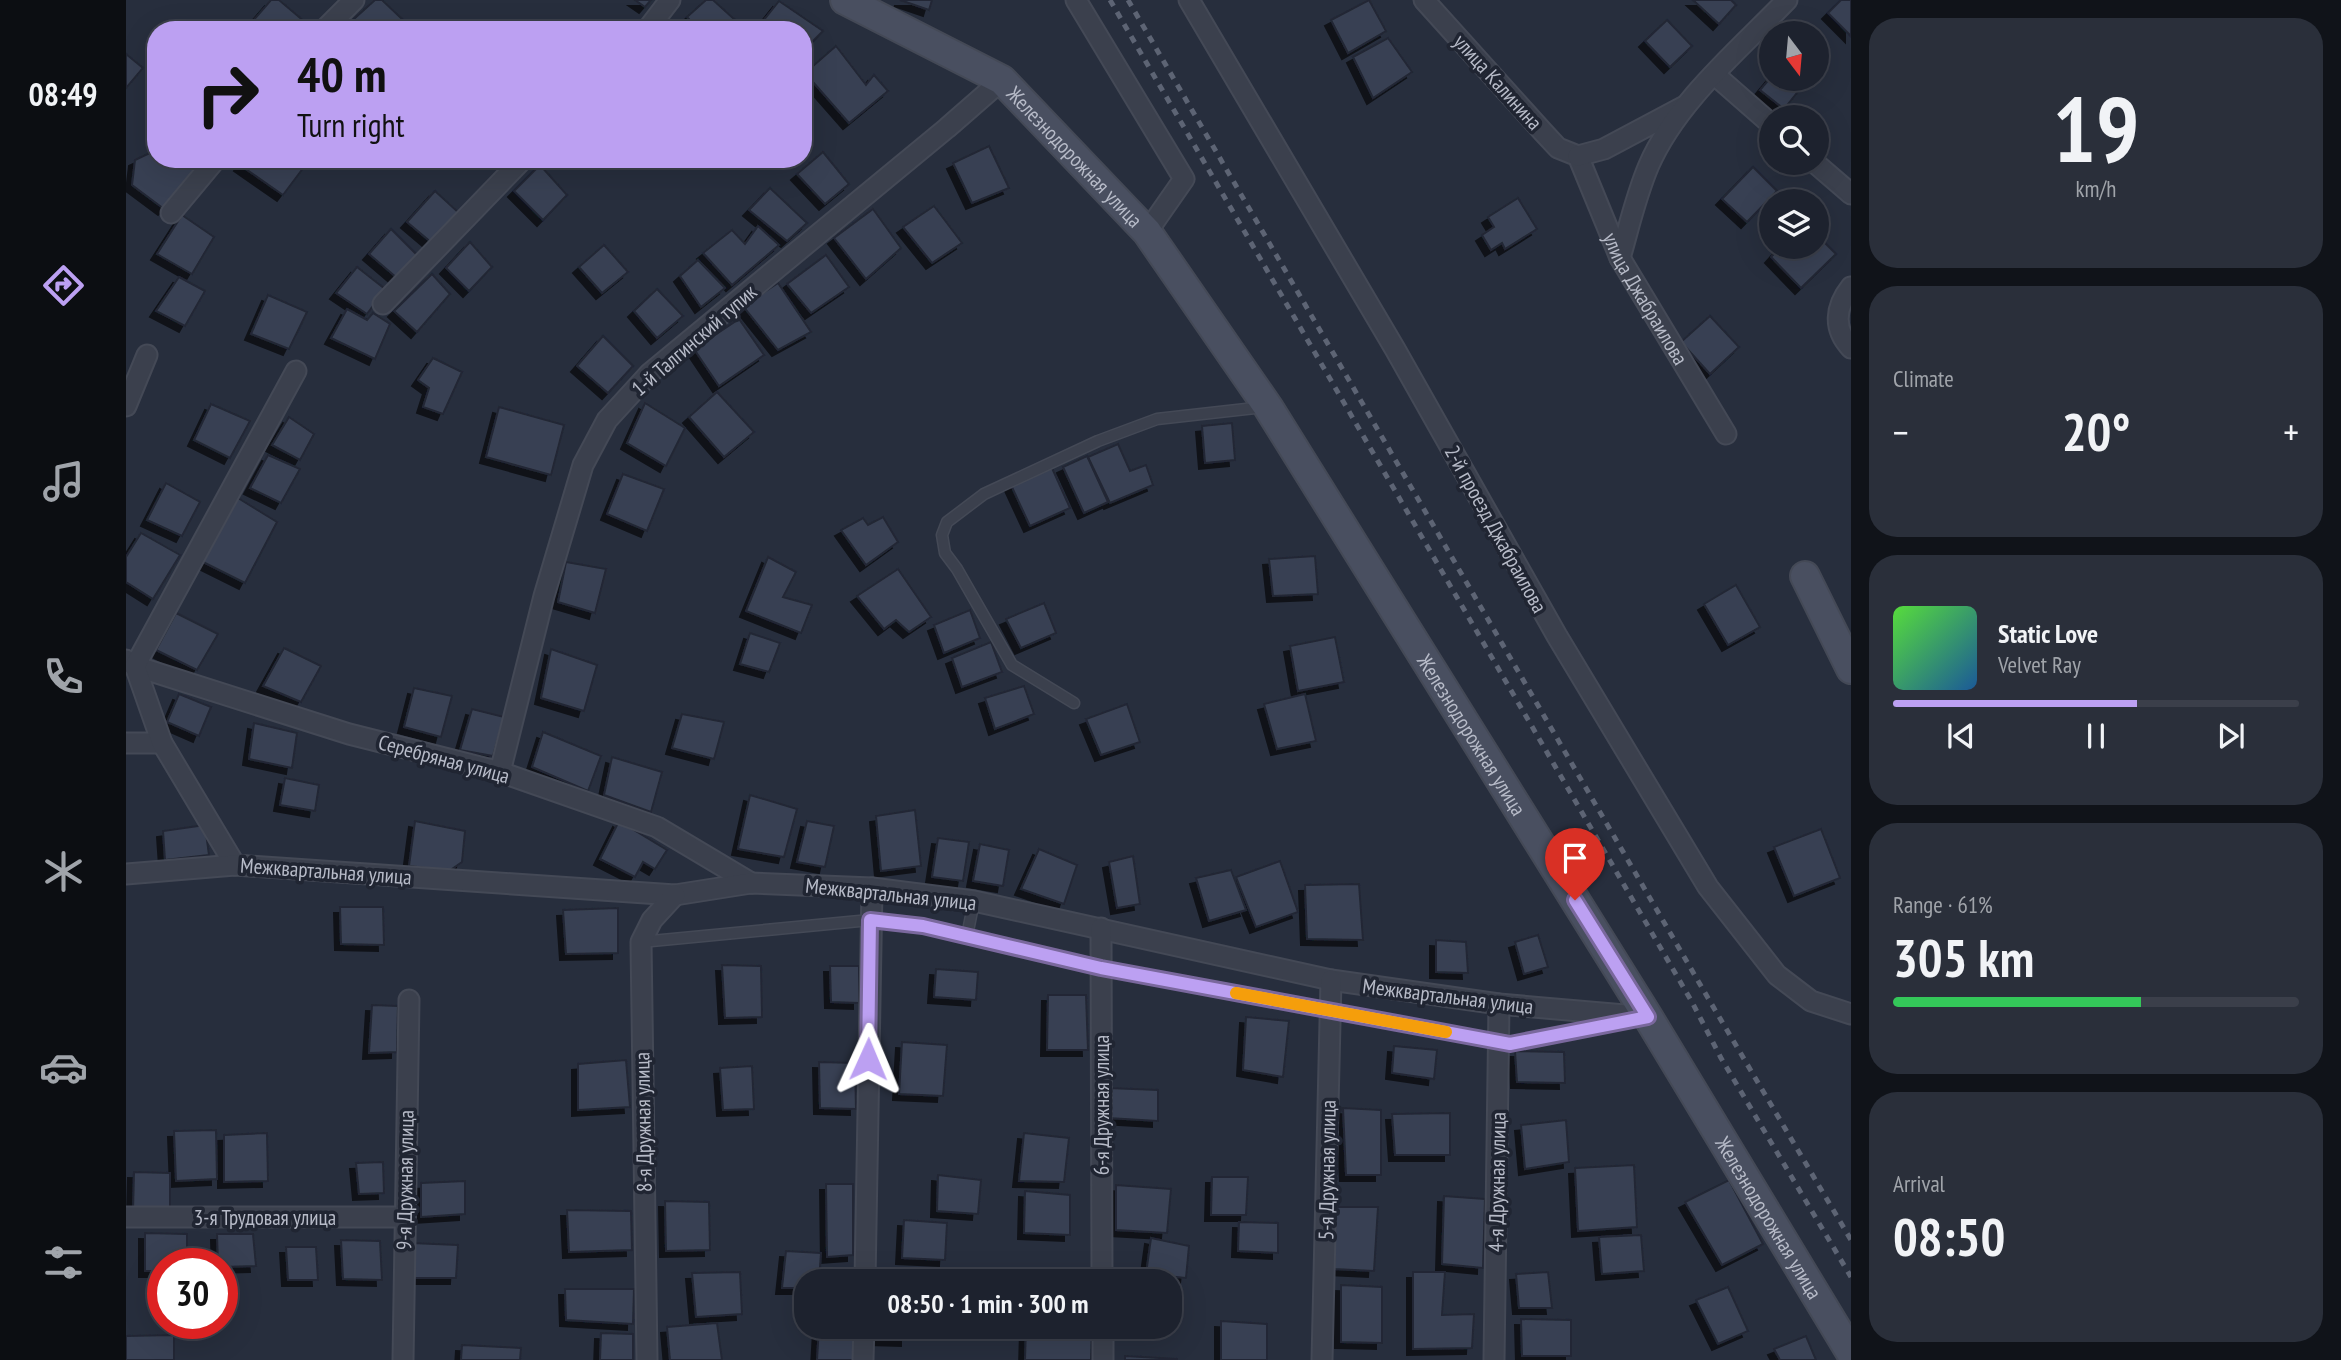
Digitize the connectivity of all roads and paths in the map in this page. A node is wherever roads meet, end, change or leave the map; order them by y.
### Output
1 (354, 0) edge
2 (670, 0) edge
3 (845, 0) edge
4 (1076, 0) edge
5 (1189, 0) edge
6 (1424, 0) edge
7 (1787, 0) edge
8 (333, 21) edge
9 (654, 21) edge
10 (1715, 75) junction
11 (1002, 80) junction
12 (1687, 104) junction
13 (1759, 114) edge
14 (1578, 156) junction
15 (208, 168) edge
16 (514, 168) edge
17 (1829, 175) edge
18 (1851, 194) edge
19 (171, 213) dead end
20 (1147, 232) junction
21 (1620, 258) junction
22 (1851, 287) edge
23 (383, 304) dead end
24 (1851, 348) edge
25 (147, 355) dead end
26 (296, 371) dead end
27 (126, 406) edge
28 (1268, 407) junction
29 (1726, 434) dead end
30 (1805, 576) dead end
31 (130, 663) edge
32 (1851, 669) edge
33 (1074, 703) dead end
34 (126, 743) edge
35 (162, 743) junction
36 (499, 772) junction
37 (235, 865) junction
38 (126, 874) edge
39 (751, 883) junction
40 (872, 888) junction
41 (675, 895) junction
42 (974, 901) junction
43 (870, 920) junction
44 (1101, 928) junction
45 (967, 936) junction
46 (641, 942) junction
47 (1101, 968) junction
48 (1331, 980) junction
49 (409, 1000) dead end
50 (1499, 1004) junction
51 (1330, 1010) junction
52 (1851, 1014) edge
53 (1648, 1017) junction
54 (1499, 1041) junction
55 (126, 1217) edge
56 (404, 1217) junction
57 (864, 1269) edge
58 (1102, 1269) edge
59 (864, 1339) edge
60 (1103, 1339) edge
61 (1851, 1353) edge
62 (403, 1360) edge
63 (647, 1360) edge
64 (863, 1360) edge
65 (1103, 1360) edge
66 (1322, 1360) edge
67 (1494, 1360) edge

1 - 8 street
2 - 9 street
3 - 11 street, Железнодорожная улица
4 - 20 street, Железнодорожная улица
5 - 52 street, 2-й проезд Джабраилова
6 - 14 street, улица Калинина
7 - 10 street
10 - 12 street
10 - 13 street
11 - 20 street, Железнодорожная улица
11 - 36 street, 1-й Талгинский тупик
12 - 14 street
12 - 21 street
14 - 21 street, улица Джабраилова
15 - 19 street
16 - 23 street
17 - 18 street
20 - 28 street, Железнодорожная улица
21 - 29 street, улица Джабраилова
22 - 24 street
25 - 27 street
26 - 31 street
28 - 33 lane
28 - 53 street, Железнодорожная улица
30 - 32 street
31 - 35 street
31 - 36 street, Серебряная улица
34 - 35 street
35 - 37 street
36 - 39 street, Серебряная улица
37 - 38 street, Межквартальная улица
37 - 41 street, Межквартальная улица
39 - 40 street, Межквартальная улица
39 - 41 street, Межквартальная улица
40 - 42 street, Межквартальная улица
40 - 43 street
41 - 46 street
42 - 44 street, Межквартальная улица
42 - 45 lane
43 - 45 lane
43 - 46 lane
43 - 57 street
44 - 47 street, 6-я Дружная улица
44 - 48 street, Межквартальная улица
45 - 47 lane
46 - 63 street, 8-я Дружная улица
47 - 51 lane
47 - 58 street, 6-я Дружная улица
48 - 50 street, Межквартальная улица
48 - 51 street, 5-я Дружная улица
49 - 56 street, 9-я Дружная улица
50 - 53 street, Межквартальная улица
50 - 54 street, 4-я Дружная улица
51 - 54 lane
51 - 66 street, 5-я Дружная улица
53 - 54 lane
53 - 61 street, Железнодорожная улица
54 - 67 street, 4-я Дружная улица
55 - 56 street, 3-я Трудовая улица
56 - 62 street, 9-я Дружная улица
59 - 64 street
60 - 65 street

